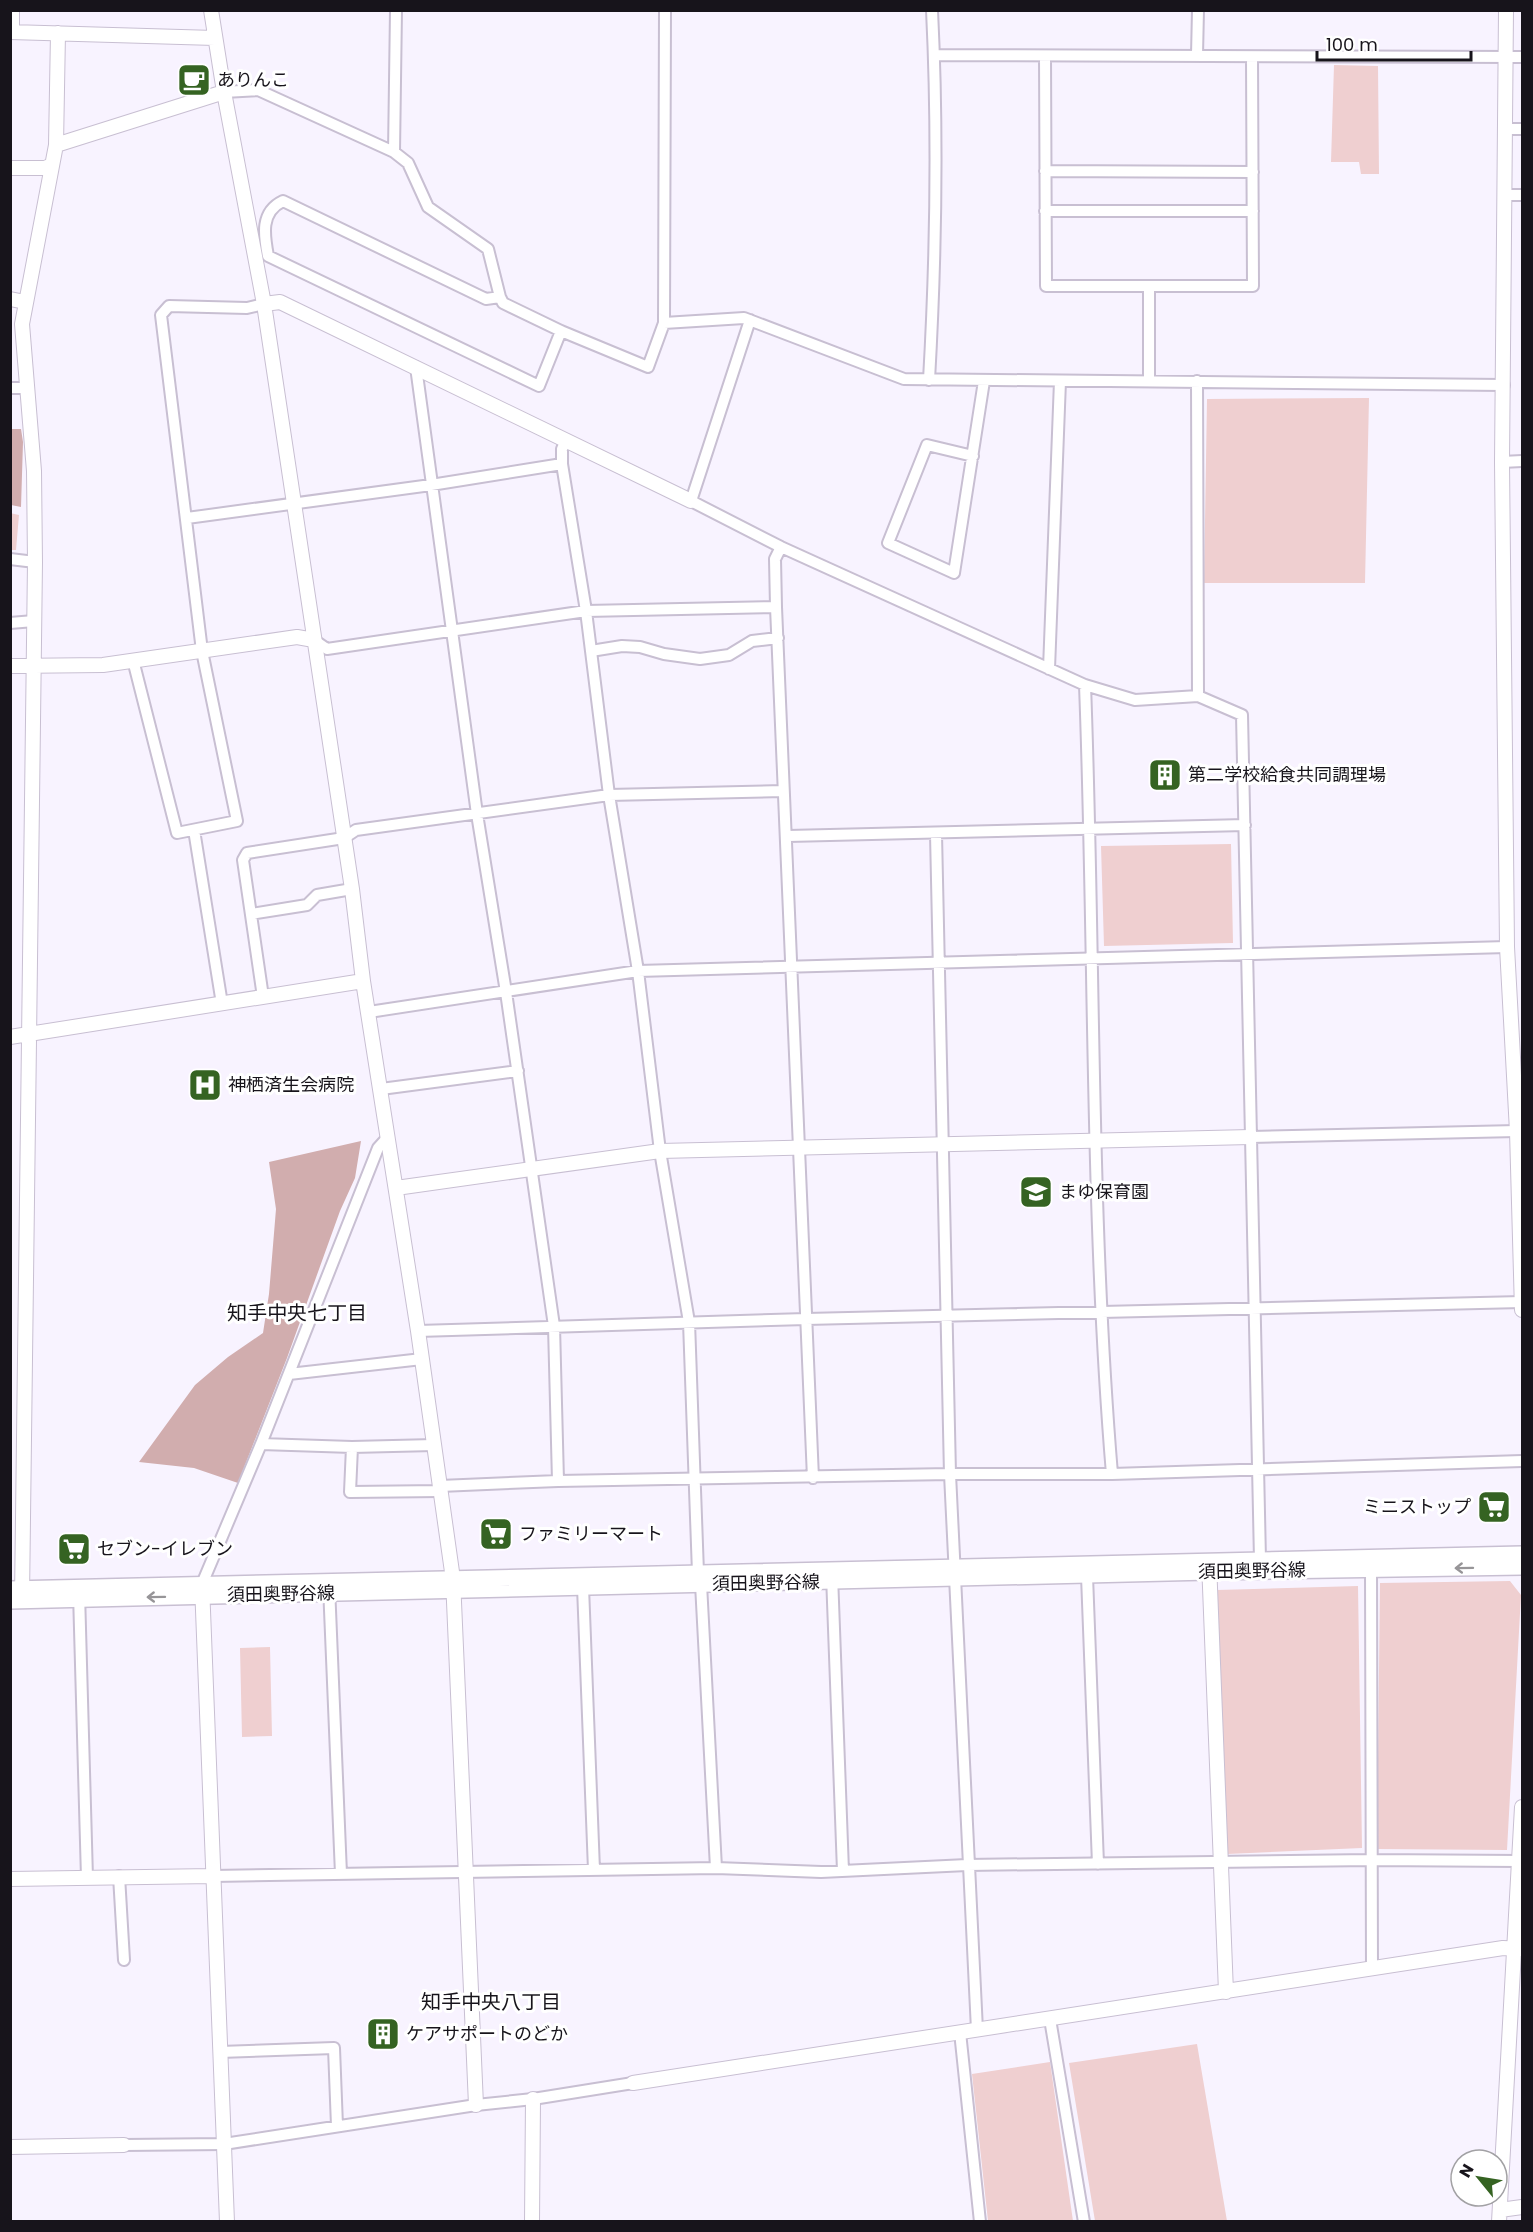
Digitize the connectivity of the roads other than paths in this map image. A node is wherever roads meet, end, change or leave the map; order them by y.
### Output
1 (12, 10) edge
2 (211, 10) edge
3 (396, 10) edge
4 (665, 10) edge
5 (932, 10) edge
6 (1198, 10) edge
7 (1506, 10) edge
8 (11, 32) edge
9 (58, 33) junction
10 (215, 38) junction
11 (934, 55) junction
12 (1197, 55) junction
13 (1045, 56) junction
14 (1252, 57) junction
15 (1505, 57) junction
16 (1522, 57) edge
17 (224, 92) junction
18 (1505, 129) junction
19 (1522, 129) edge
20 (56, 145) junction
21 (394, 152) junction
22 (52, 165) junction
23 (10, 168) edge
24 (1045, 171) junction
25 (1253, 172) junction
26 (1504, 195) junction
27 (1522, 195) edge
28 (1045, 211) junction
29 (1253, 211) junction
30 (1149, 287) junction
31 (500, 297) junction
32 (10, 299) edge
33 (25, 302) junction
34 (264, 304) junction
35 (750, 320) junction
36 (664, 322) junction
37 (561, 331) junction
38 (416, 367) junction
39 (929, 380) junction
40 (984, 381) junction
41 (1060, 381) junction
42 (1149, 381) junction
43 (1197, 381) junction
44 (1504, 385) junction
45 (10, 388) edge
46 (27, 388) junction
47 (566, 440) junction
48 (973, 456) junction
49 (1522, 461) edge
50 (1502, 462) junction
51 (562, 464) junction
52 (431, 485) junction
53 (691, 501) junction
54 (294, 503) junction
55 (187, 518) junction
56 (781, 547) junction
57 (10, 559) edge
58 (35, 562) junction
59 (776, 607) junction
60 (586, 611) junction
61 (34, 621) junction
62 (10, 622) edge
63 (453, 631) junction
64 (778, 639) junction
65 (314, 640) junction
66 (202, 651) junction
67 (591, 651) junction
68 (133, 660) junction
69 (35, 664) junction
70 (10, 666) edge
71 (1049, 669) junction
72 (1085, 685) junction
73 (1198, 696) junction
74 (783, 791) junction
75 (609, 795) junction
76 (477, 814) junction
77 (1245, 825) junction
78 (194, 830) junction
79 (1090, 830) junction
80 (936, 834) junction
81 (788, 836) junction
82 (344, 838) junction
83 (352, 889) junction
84 (251, 914) junction
85 (1508, 947) junction
86 (1522, 947) edge
87 (1247, 955) junction
88 (1092, 960) junction
89 (938, 962) junction
90 (793, 966) junction
91 (638, 971) junction
92 (363, 981) junction
93 (506, 992) junction
94 (263, 997) junction
95 (222, 1004) junction
96 (369, 1012) junction
97 (28, 1034) junction
98 (10, 1037) edge
99 (518, 1071) junction
100 (381, 1089) junction
101 (1517, 1131) junction
102 (388, 1137) junction
103 (1251, 1137) junction
104 (1096, 1140) junction
105 (942, 1143) junction
106 (799, 1148) junction
107 (660, 1151) junction
108 (532, 1169) junction
109 (396, 1188) junction
110 (1521, 1236) edge
111 (1522, 1302) edge
112 (1254, 1310) junction
113 (1522, 1310) edge
114 (1101, 1313) junction
115 (946, 1316) junction
116 (806, 1319) junction
117 (689, 1322) junction
118 (554, 1326) junction
119 (418, 1331) junction
120 (422, 1359) junction
121 (289, 1374) junction
122 (261, 1444) junction
123 (434, 1445) junction
124 (352, 1448) junction
125 (1522, 1461) edge
126 (1257, 1468) junction
127 (950, 1474) junction
128 (1112, 1474) junction
129 (813, 1478) junction
130 (694, 1480) junction
131 (558, 1481) junction
132 (441, 1488) junction
133 (1522, 1554) edge
134 (1260, 1560) junction
135 (1209, 1567) junction
136 (1522, 1567) edge
137 (1371, 1569) junction
138 (955, 1573) junction
139 (832, 1576) junction
140 (1087, 1576) junction
141 (700, 1579) junction
142 (453, 1585) junction
143 (329, 1587) junction
144 (583, 1587) junction
145 (202, 1590) junction
146 (79, 1593) junction
147 (16, 1594) edge
148 (1522, 1807) edge
149 (1371, 1860) junction
150 (1220, 1861) junction
151 (1520, 1861) junction
152 (1098, 1864) junction
153 (967, 1865) junction
154 (716, 1868) junction
155 (594, 1870) junction
156 (843, 1871) junction
157 (465, 1872) junction
158 (341, 1874) junction
159 (119, 1876) junction
160 (213, 1876) junction
161 (87, 1878) junction
162 (10, 1879) edge
163 (1519, 1950) edge
164 (124, 1960) dead end
165 (1372, 1969) junction
166 (1226, 1992) junction
167 (1050, 2019) junction
168 (977, 2030) junction
169 (960, 2032) junction
170 (220, 2052) junction
171 (633, 2083) joint
172 (533, 2099) junction
173 (476, 2105) junction
174 (337, 2126) junction
175 (224, 2144) junction
176 (124, 2145) joint
177 (10, 2147) edge
178 (1522, 2207) edge
179 (1499, 2216) edge
180 (227, 2222) edge
181 (532, 2222) edge
182 (980, 2222) edge
183 (1084, 2222) edge

1 - 8 street
2 - 10 street
3 - 21 street
4 - 36 street
5 - 11 street
6 - 12 street
7 - 15 street
8 - 9 street
9 - 10 street
9 - 20 street
10 - 17 street
11 - 13 street
11 - 39 street
12 - 13 street
12 - 14 street
13 - 24 street
14 - 15 street
14 - 25 street
15 - 16 street
15 - 18 street
17 - 20 street
17 - 21 street
17 - 34 street
18 - 19 street
18 - 26 street
20 - 22 street
21 - 31 street
22 - 23 street
22 - 33 street
24 - 25 street
24 - 28 street
25 - 29 street
26 - 27 street
26 - 44 street
28 - 29 street
28 - 30 street
29 - 30 street
30 - 42 street
31 - 37 street
31 - 37 street
32 - 33 street
33 - 46 street
34 - 38 street
34 - 54 street
34 - 55 street
35 - 36 street
35 - 39 street
35 - 53 street
36 - 37 street
38 - 47 street
38 - 52 street
39 - 40 street
40 - 41 street
40 - 48 street
41 - 42 street
41 - 71 street
42 - 43 street
43 - 44 street
43 - 73 street
44 - 50 street
45 - 46 street
46 - 58 street
47 - 51 street
47 - 53 street
48 - 48 street
49 - 50 street
50 - 85 street
51 - 52 street
51 - 60 street
52 - 54 street
52 - 63 street
53 - 56 street
54 - 55 street
54 - 65 street
55 - 66 street
56 - 59 street
56 - 71 street
57 - 58 street
58 - 61 street
59 - 60 street
59 - 64 street
60 - 63 street
60 - 67 street
61 - 62 street
61 - 69 street
63 - 65 street
63 - 76 street
64 - 67 street
64 - 74 street
65 - 66 street
65 - 82 street
66 - 68 street
66 - 78 street
67 - 75 street
68 - 69 street
68 - 78 street
69 - 70 street
69 - 97 street
71 - 72 street
72 - 73 street
72 - 79 street
73 - 77 street
74 - 75 street
74 - 81 street
75 - 76 street
75 - 91 street
76 - 82 street
76 - 93 street
77 - 79 street
77 - 87 street
78 - 95 street
79 - 80 street
79 - 88 street
80 - 81 street
80 - 89 street
81 - 90 street
82 - 83 street
82 - 84 street
83 - 84 street
83 - 92 street
84 - 94 street
85 - 86 street
85 - 87 street
85 - 101 street
87 - 88 street
87 - 103 street
88 - 89 street
88 - 104 street
89 - 90 street
89 - 105 street
90 - 91 street
90 - 106 street
91 - 93 street
91 - 107 street
92 - 94 street
92 - 96 street
93 - 96 street
93 - 99 street
94 - 95 street
95 - 97 street
96 - 100 street
97 - 98 street
97 - 147 street
99 - 100 street
99 - 108 street
100 - 102 street
101 - 103 street
101 - 110 street
102 - 109 street
102 - 121 street
103 - 104 street
103 - 112 street
104 - 105 street
104 - 114 street
105 - 106 street
105 - 115 street
106 - 107 street
106 - 116 street
107 - 108 street
107 - 117 street
108 - 109 street
108 - 118 street
109 - 119 street
110 - 111 street
111 - 112 street
111 - 113 street
112 - 114 street
112 - 126 street
114 - 115 street
114 - 128 street
115 - 116 street
115 - 127 street
116 - 117 street
116 - 129 street
117 - 118 street
117 - 130 street
118 - 119 street
118 - 131 street
119 - 120 street
120 - 121 street
120 - 123 street
121 - 122 street
122 - 124 street
122 - 145 street
123 - 124 street
123 - 132 street
124 - 132 street
125 - 126 street
126 - 128 street
126 - 134 street
127 - 128 street
127 - 129 street
127 - 138 street
129 - 130 street
130 - 131 street
130 - 141 street
131 - 132 street
132 - 142 street
133 - 134 main road, 須田奥野谷線
134 - 135 main road, 須田奥野谷線
135 - 137 main road, 須田奥野谷線
135 - 138 main road, 須田奥野谷線
135 - 140 main road, 須田奥野谷線
135 - 150 street
136 -> 137 main road, 須田奥野谷線
137 - 149 street
138 - 139 main road, 須田奥野谷線
138 - 140 main road, 須田奥野谷線
138 - 153 street
139 - 141 main road, 須田奥野谷線
139 - 156 street
140 - 152 street
141 - 142 main road, 須田奥野谷線
141 - 144 main road, 須田奥野谷線
141 - 154 street
142 - 143 main road, 須田奥野谷線
142 - 144 main road, 須田奥野谷線
142 - 157 street
143 - 145 main road, 須田奥野谷線
143 - 158 street
144 - 155 street
145 - 146 main road, 須田奥野谷線
145 - 160 street
146 - 147 main road, 須田奥野谷線
146 - 161 street
148 - 151 street
149 - 150 street
149 - 151 street
149 - 165 street
150 - 152 street
150 - 166 street
151 - 163 street
152 - 153 street
153 - 156 street
153 - 168 street
154 - 155 street
154 - 156 street
155 - 157 street
157 - 158 street
157 - 173 street
158 - 160 street
159 - 160 street
159 - 161 street
159 - 164 street
160 - 170 street
161 - 162 street
163 - 165 street
163 - 179 street
165 - 166 street
166 - 167 street
167 - 168 street
167 - 183 street
168 - 169 street
169 - 171 street
169 - 182 street
170 - 174 street
170 - 175 street
171 - 172 street
172 - 173 street
172 - 181 street
173 - 174 street
174 - 175 street
175 - 176 street
175 - 180 street
176 - 177 street
178 - 179 street

